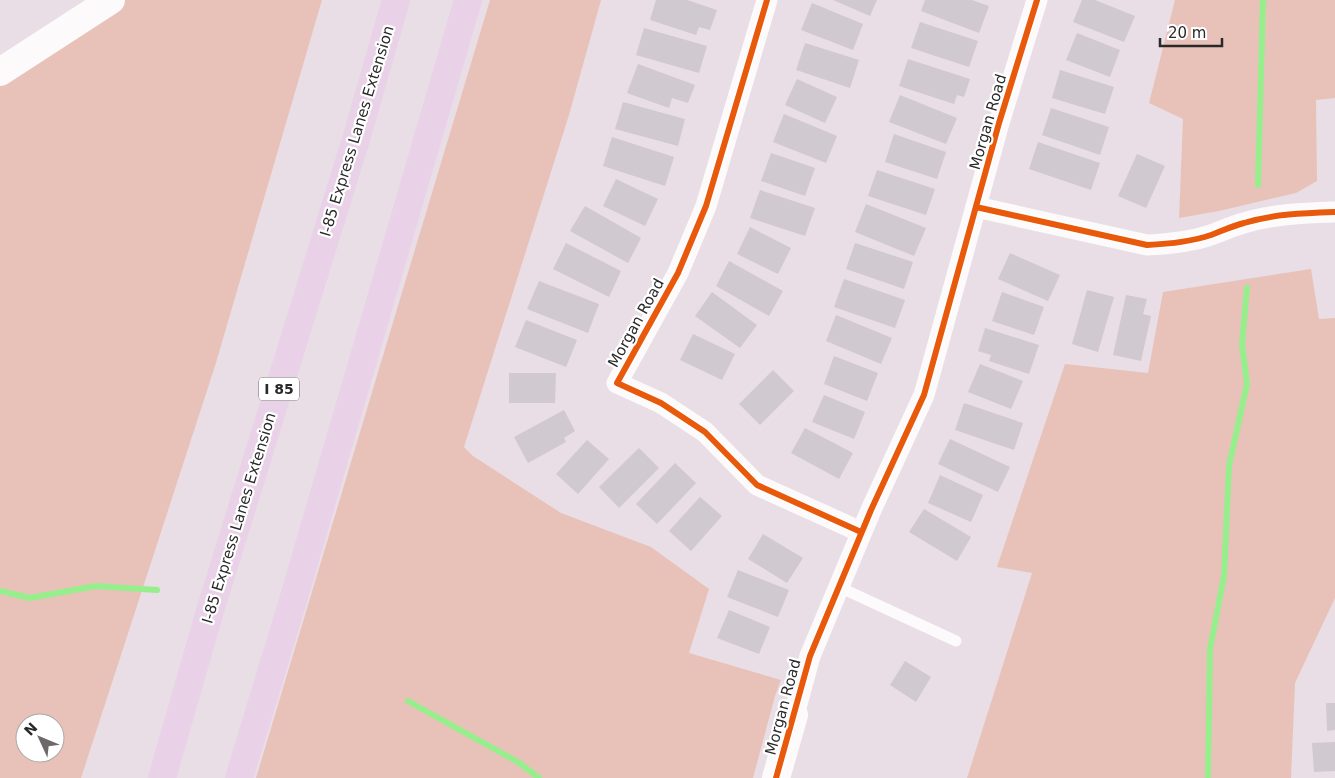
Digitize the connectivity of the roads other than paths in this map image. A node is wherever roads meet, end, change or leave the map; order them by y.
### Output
1 (111, 0) edge
2 (396, 0) edge
3 (468, 0) edge
4 (767, 0) edge
5 (1037, 0) edge
6 (0, 72) edge
7 (976, 207) junction
8 (1335, 212) edge
9 (861, 532) junction
10 (839, 587) junction
11 (956, 641) dead end
12 (794, 715) joint
13 (162, 778) edge
14 (239, 778) edge
15 (776, 778) edge

1 - 6 street
2 - 13 highway, I-85 Express Lanes Extension / I 85
3 - 14 highway
4 - 9 street, Morgan Road
5 - 7 street, Morgan Road
7 - 8 street
7 - 9 street, Morgan Road
9 - 10 street, Morgan Road
10 - 11 lane
10 - 12 street, Morgan Road
12 - 15 street, Morgan Road

